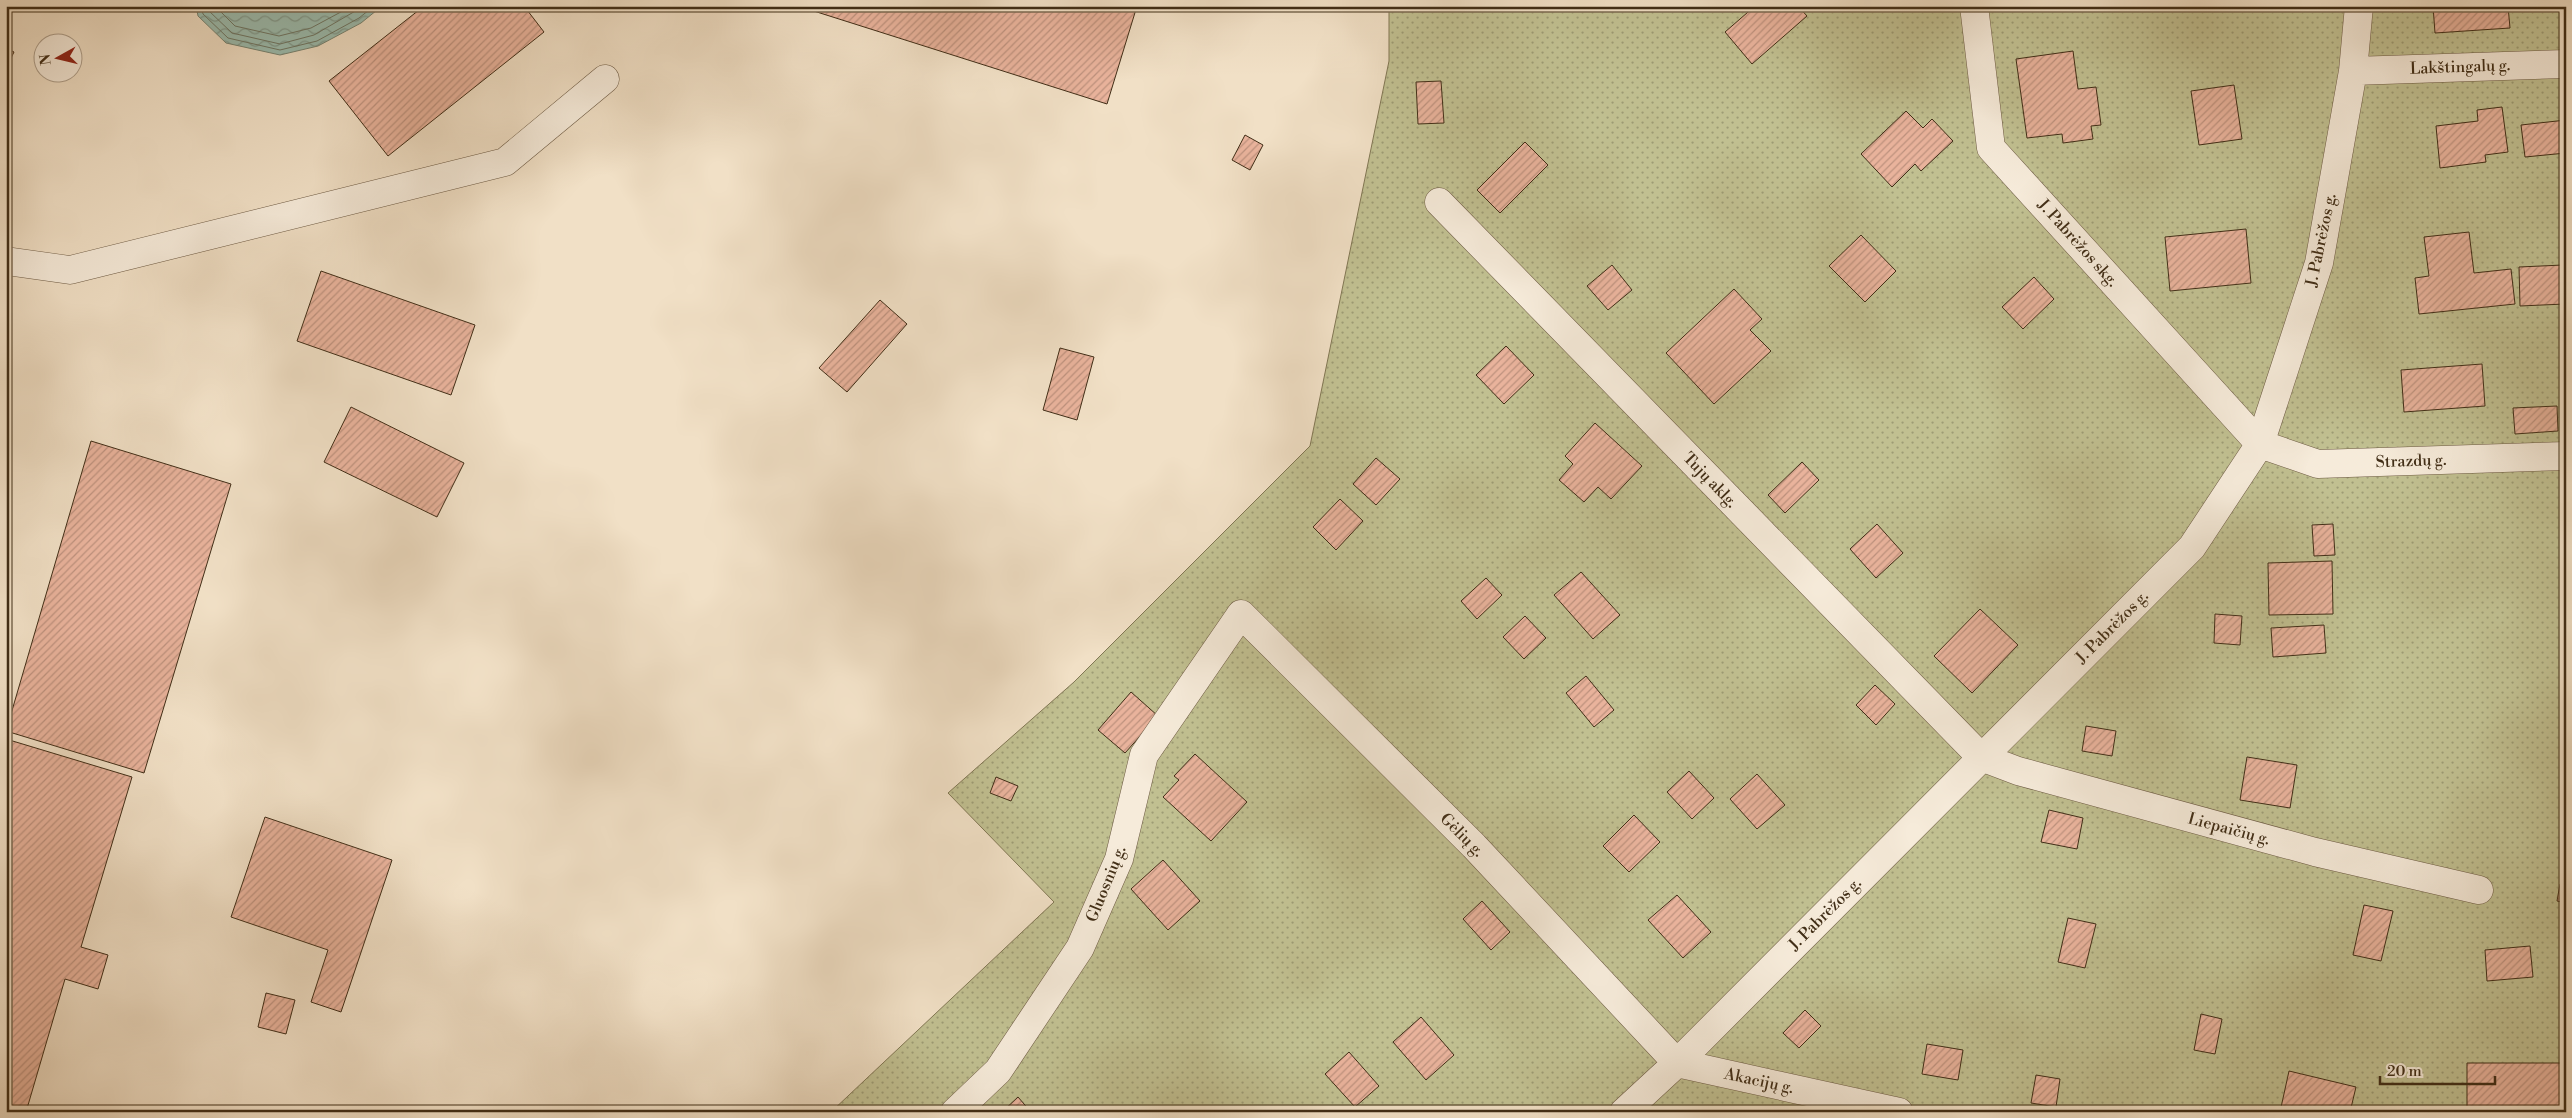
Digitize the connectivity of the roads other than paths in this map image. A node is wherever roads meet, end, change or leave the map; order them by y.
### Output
1 (1974, 6) edge
2 (2359, 6) edge
3 (2566, 64) edge
4 (2353, 70) junction
5 (605, 79) dead end
6 (1439, 202) dead end
7 (6, 261) edge
8 (2260, 444) junction
9 (2566, 456) edge
10 (1241, 614) joint
11 (1981, 758) junction
12 (2479, 890) dead end
13 (1677, 1063) junction
14 (955, 1112) edge
15 (1624, 1112) edge
16 (1899, 1112) edge

1 - 8 street, J. Pabrėžos skg.
2 - 4 street, J. Pabrėžos g.
3 - 4 street, Lakštingalų g.
4 - 8 street, J. Pabrėžos g.
5 - 7 street
6 - 11 street, Tujų aklg.
8 - 9 street, Strazdų g.
8 - 11 street, J. Pabrėžos g.
10 - 13 street, Gėlių g.
10 - 14 street, Gluosnių g.
11 - 12 street, Liepaičių g.
11 - 13 street, J. Pabrėžos g.
13 - 15 street, J. Pabrėžos g.
13 - 16 street, Akacijų g.

